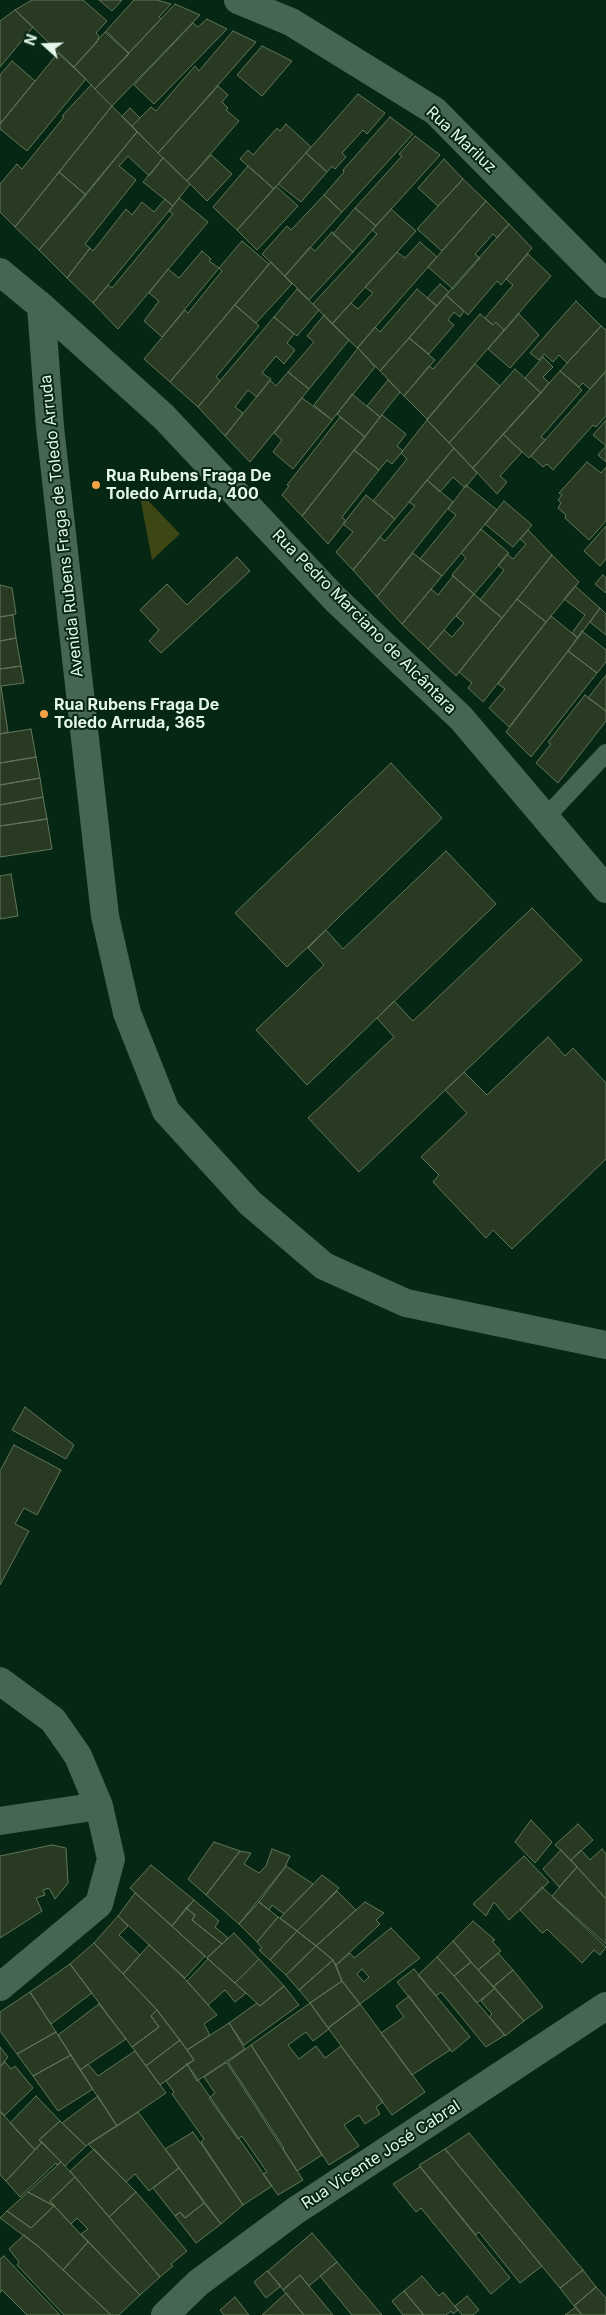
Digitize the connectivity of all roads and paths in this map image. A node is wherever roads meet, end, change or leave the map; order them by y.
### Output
1 (238, 0) edge
2 (0, 272) edge
3 (606, 284) edge
4 (41, 306) junction
5 (606, 753) edge
6 (546, 817) junction
7 (606, 890) edge
8 (606, 1345) edge
9 (0, 1681) edge
10 (99, 1806) junction
11 (0, 1821) edge
12 (0, 1986) edge
13 (606, 2006) edge
14 (165, 2315) edge

1 - 3 street, Rua Mariluz
2 - 4 street
4 - 6 street, Rua Pedro Marciano de Alcântara
4 - 8 street, Avenida Rubens Fraga de Toledo Arruda
5 - 6 lane
6 - 7 street, Rua Pedro Marciano de Alcântara
9 - 10 street
10 - 11 street
10 - 12 street
13 - 14 street, Rua Vicente José Cabral

